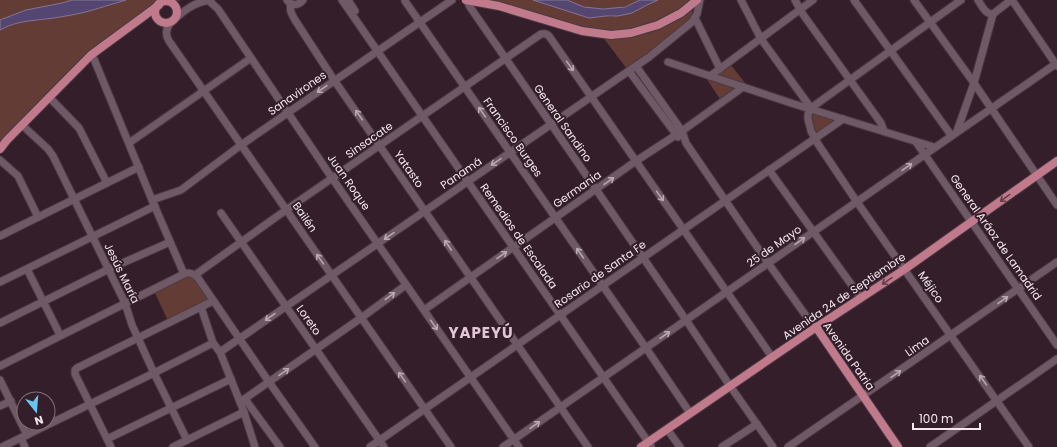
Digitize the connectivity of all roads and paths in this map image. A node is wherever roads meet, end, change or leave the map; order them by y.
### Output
1 (208, 0) edge
2 (212, 0) edge
3 (218, 0) edge
4 (303, 0) edge
5 (337, 0) edge
6 (342, 0) edge
7 (348, 0) edge
8 (452, 0) edge
9 (467, 0) edge
10 (699, 0) edge
11 (741, 0) edge
12 (795, 0) edge
13 (813, 0) edge
14 (854, 0) edge
15 (914, 0) edge
16 (961, 0) edge
17 (978, 0) edge
18 (1012, 0) edge
19 (405, 1) edge
20 (165, 2) edge
21 (287, 2) edge
22 (1001, 3) edge
23 (800, 10) junction
24 (994, 14) junction
25 (695, 18) junction
26 (173, 21) junction
27 (420, 22) junction
28 (930, 22) junction
29 (761, 39) junction
30 (378, 51) junction
31 (891, 51) junction
32 (91, 55) junction
33 (251, 58) junction
34 (505, 59) junction
35 (668, 62) dead end
36 (1056, 64) edge
37 (636, 66) junction
38 (720, 69) junction
39 (629, 71) junction
40 (710, 76) junction
41 (334, 80) junction
42 (850, 80) junction
43 (974, 83) junction
44 (465, 87) junction
45 (743, 87) junction
46 (203, 90) junction
47 (49, 96) junction
48 (591, 97) junction
49 (811, 108) junction
50 (990, 108) junction
51 (288, 113) junction
52 (422, 116) junction
53 (843, 119) junction
54 (551, 124) junction
55 (22, 125) junction
56 (884, 131) junction
57 (679, 133) junction
58 (954, 133) junction
59 (814, 138) junction
60 (916, 142) junction
61 (129, 143) junction
62 (241, 145) junction
63 (380, 146) junction
64 (934, 147) junction
65 (0, 149) edge
66 (510, 152) junction
67 (925, 154) junction
68 (0, 160) edge
69 (636, 161) junction
70 (1057, 161) edge
71 (139, 167) junction
72 (769, 170) junction
73 (1037, 176) junction
74 (332, 178) junction
75 (468, 182) junction
76 (107, 183) junction
77 (596, 189) junction
78 (74, 199) junction
79 (726, 200) junction
80 (857, 202) junction
81 (153, 203) junction
82 (1057, 205) edge
83 (286, 210) junction
84 (425, 211) junction
85 (221, 213) dead end
86 (38, 217) junction
87 (556, 218) junction
88 (972, 222) junction
89 (684, 229) junction
90 (814, 232) junction
91 (0, 236) edge
92 (92, 237) junction
93 (170, 242) junction
94 (241, 242) junction
95 (378, 243) junction
96 (513, 247) junction
97 (643, 258) junction
98 (1057, 262) edge
99 (768, 263) junction
100 (27, 269) junction
101 (905, 269) junction
102 (109, 270) junction
103 (184, 274) junction
104 (195, 275) junction
105 (331, 275) junction
106 (470, 277) junction
107 (0, 282) edge
108 (406, 285) junction
109 (603, 285) junction
110 (1018, 289) junction
111 (727, 292) junction
112 (861, 298) junction
113 (213, 301) junction
114 (44, 302) junction
115 (125, 303) junction
116 (286, 306) junction
117 (201, 307) junction
118 (424, 310) junction
119 (560, 315) junction
120 (361, 318) junction
121 (686, 320) junction
122 (0, 323) edge
123 (814, 332) junction
124 (60, 335) junction
125 (951, 335) junction
126 (138, 338) junction
127 (239, 339) junction
128 (212, 343) junction
129 (517, 344) junction
130 (1057, 345) edge
131 (646, 348) junction
132 (316, 349) junction
133 (220, 352) junction
134 (772, 357) junction
135 (1057, 359) edge
136 (0, 366) edge
137 (154, 373) junction
138 (470, 377) junction
139 (604, 377) junction
140 (231, 379) junction
141 (0, 380) edge
142 (269, 382) junction
143 (731, 388) junction
144 (862, 397) junction
145 (243, 400) junction
146 (997, 400) junction
147 (10, 401) junction
148 (89, 404) junction
149 (0, 406) edge
150 (560, 407) junction
151 (171, 408) junction
152 (425, 409) junction
153 (244, 412) junction
154 (690, 413) junction
155 (756, 424) junction
156 (669, 431) junction
157 (24, 436) junction
158 (107, 439) junction
159 (187, 440) junction
160 (380, 440) junction
161 (514, 440) junction
162 (278, 446) edge
163 (647, 446) edge
164 (2, 447) edge
165 (25, 447) edge
166 (111, 447) edge
167 (173, 447) edge
168 (255, 447) edge
169 (315, 447) edge
170 (370, 447) edge
171 (384, 447) edge
172 (451, 447) edge
173 (503, 447) edge
174 (519, 447) edge
175 (588, 447) edge
176 (680, 447) edge
177 (722, 447) edge
178 (773, 447) edge
179 (788, 447) edge
180 (893, 447) edge
181 (898, 447) edge
182 (930, 447) edge
183 (1029, 447) edge

1 - 2 street
1 - 26 street
1 - 33 street, Juan Roque
2 - 3 street
4 - 21 street
5 - 30 street, Remedios de Escalada
6 - 30 street, Remedios de Escalada
7 - 30 street, Remedios de Escalada
8 - 27 street, Sanavirones
9 - 10 main road
9 - 34 street, General Sandino
10 - 25 street
11 - 29 street
12 - 23 street
13 - 23 street
14 - 31 street
15 - 28 street
16 - 28 street
17 - 24 street
18 - 22 street
18 - 36 street
19 - 27 street, Francisco Burges
20 - 26 main road
20 - 26 main road
20 - 32 main road
21 - 41 street, Yatasto
22 - 24 street
23 - 29 street
23 - 42 street
24 - 43 street
25 - 37 street, Panamá
25 - 38 street
26 - 46 street, Bailén
27 - 30 street, Sanavirones
27 - 44 street, Francisco Burges
28 - 31 street
28 - 43 street
29 - 38 street
29 - 49 street
30 - 41 street, Sanavirones
30 - 52 street, Remedios de Escalada
31 - 42 street
31 - 58 street
32 - 47 main road
32 - 61 street
33 - 46 street
33 - 51 street, Juan Roque
34 - 44 street, Sinsacate
34 -> 48 street, Sinsacate
34 - 54 street, General Sandino
35 - 40 street
36 - 50 street, 25 de Mayo
37 - 39 street, Panamá
37 - 57 street
38 - 40 street
39 - 48 street, Panamá
39 - 57 street
40 - 45 street
41 -> 51 street, Sanavirones
63 -> 41 street, Yatasto
42 - 49 street
42 - 56 street
43 - 50 street
43 - 58 street
44 - 52 street, Sinsacate
66 -> 44 street, Francisco Burges
45 - 49 street
45 - 57 street, Germania
46 - 61 street
46 - 62 street, Bailén
47 - 55 main road
47 - 76 street
48 - 54 street, Panamá
48 - 69 street
49 - 53 street
49 - 59 street, Méjico
50 - 58 street, 25 de Mayo
50 - 73 street
51 - 62 street, Sanavirones
51 - 74 street, Juan Roque
52 - 63 street, Sinsacate
52 - 75 street, Remedios de Escalada
53 - 56 street
53 - 59 street, Rosario de Santa Fe
54 - 66 street, Panamá
54 - 77 street, General Sandino
55 - 65 main road
55 - 78 street, Jesús María
56 - 60 street
57 - 69 street, Germania
57 - 79 street, Avenida Patria
58 - 64 street, 25 de Mayo
59 - 72 street, Rosario de Santa Fe
59 - 80 street, Méjico
60 - 64 street
60 - 67 street, General Aráoz de Lamadrid
61 - 71 street
62 - 81 street, Sanavirones
62 - 83 street, Bailén
63 - 74 street, Sinsacate
63 - 84 street, Yatasto
64 - 67 street, 25 de Mayo
66 -> 75 street, Panamá
66 - 87 street, Francisco Burges
80 -> 67 street, 25 de Mayo
67 - 88 street, General Aráoz de Lamadrid
68 - 86 street
77 -> 69 street, Germania
69 -> 89 street
70 - 73 main road, Avenida 24 de Septiembre
71 - 76 street
71 - 81 street
72 - 79 street, Rosario de Santa Fe
72 - 90 street
73 - 82 street
73 -> 88 main road, Avenida 24 de Septiembre
74 - 83 street, Sinsacate
74 - 95 street, Juan Roque
75 - 84 street, Panamá
75 - 96 street, Remedios de Escalada
76 - 78 street
77 - 87 street, Germania
77 - 97 street, General Sandino
78 - 86 street
78 - 92 street, Jesús María
79 - 89 street, Rosario de Santa Fe
79 - 99 street, Avenida Patria
80 - 90 street, 25 de Mayo
80 - 101 street, Méjico
81 - 92 street, Sanavirones
81 - 93 street
83 - 94 street, Sinsacate
105 -> 83 street, Bailén
84 -> 95 street, Panamá
106 -> 84 street, Yatasto
85 - 94 street, Loreto
86 - 91 street
87 - 96 street, Germania
109 -> 87 street, Francisco Burges
88 - 101 main road, Avenida 24 de Septiembre
88 - 110 street, General Aráoz de Lamadrid
89 - 97 street, Rosario de Santa Fe
89 - 111 street
99 -> 90 street, 25 de Mayo
90 - 112 street
92 - 100 street, Sanavirones
92 - 102 street, Jesús María
93 - 102 street
93 - 103 street
94 - 104 street, Sinsacate
94 - 116 street, Loreto
95 - 105 street, Panamá
95 - 108 street, Juan Roque
106 -> 96 street, Germania
96 - 119 street, Remedios de Escalada
97 - 109 street, Rosario de Santa Fe
97 - 121 street, General Sandino
98 - 110 street, Lima
99 - 111 street, 25 de Mayo
99 - 123 street, Avenida Patria
100 - 107 street, Sanavirones
100 - 114 street
101 -> 112 main road, Avenida 24 de Septiembre
101 - 125 street, Méjico
102 - 114 street
102 - 115 street, Jesús María
103 - 104 street
103 - 115 street
104 - 113 street
105 - 116 street, Panamá
105 - 120 street, Bailén
106 - 118 street, Germania
106 - 129 street, Yatasto
108 - 118 street, Juan Roque
120 -> 108 street
109 - 119 street, Rosario de Santa Fe
109 - 131 street, Francisco Burges
125 -> 110 street, Lima
110 - 130 street, General Aráoz de Lamadrid
111 - 121 street, 25 de Mayo
111 - 134 street
112 - 123 main road, Avenida 24 de Septiembre
113 - 117 street
113 - 127 street
114 - 122 street
114 - 124 street
115 - 124 street
115 - 126 street, Jesús María
116 -> 127 street, Panamá
116 - 132 street, Loreto
117 - 126 street
117 - 128 street
118 -> 138 street, Juan Roque
119 - 129 street, Rosario de Santa Fe
119 - 139 street, Remedios de Escalada
120 - 132 street
152 -> 120 street, Bailén
131 -> 121 street, 25 de Mayo
121 - 143 street, General Sandino
123 - 134 main road, Avenida 24 de Septiembre
123 - 143 main road, Avenida 24 de Septiembre
123 - 144 main road, Avenida Patria
124 - 136 street
144 -> 125 street, Lima
146 -> 125 street, Méjico
126 - 137 street, Jesús María
126 - 148 street
127 - 133 street, Panamá
127 - 142 street
128 - 133 street
128 - 137 street
129 - 138 street, Rosario de Santa Fe
129 - 150 street, Yatasto
131 - 139 street, 25 de Mayo
131 - 154 street, Francisco Burges
142 -> 132 street
132 - 160 street, Loreto
133 - 140 street
134 - 143 main road, Avenida 24 de Septiembre
135 - 146 street
137 - 148 street
137 - 151 street, Jesús María
138 - 152 street, Rosario de Santa Fe
138 - 161 street, Juan Roque
139 - 150 street, 25 de Mayo
139 - 163 street, Remedios de Escalada
140 - 145 street
140 - 151 street
141 - 147 street
142 - 145 street
142 - 169 street
143 - 154 main road, Avenida 24 de Septiembre
143 - 155 street, General Sandino
143 - 156 main road, Avenida 24 de Septiembre
144 - 179 street, Lima
144 - 180 main road, Avenida Patria
144 - 181 main road, Avenida Patria
145 - 153 street
145 - 162 street
146 - 182 street
146 - 183 street, Méjico
147 - 149 street
147 - 157 street
148 - 157 street
148 - 158 street
161 -> 150 street, 25 de Mayo
150 - 175 street, Yatasto
151 - 158 street
151 - 159 street, Jesús María
152 - 160 street, Rosario de Santa Fe
152 - 172 street, Bailén
153 - 159 street
153 - 168 street
154 - 156 main road, Avenida 24 de Septiembre
155 - 177 street
155 - 178 street, General Sandino
156 - 163 main road, Avenida 24 de Septiembre
156 - 176 street
157 - 164 street
157 - 165 street
158 - 166 street
159 - 167 street
160 - 170 street, Rosario de Santa Fe
160 - 171 street, Loreto
161 - 173 street, 25 de Mayo
161 - 174 street, Juan Roque

